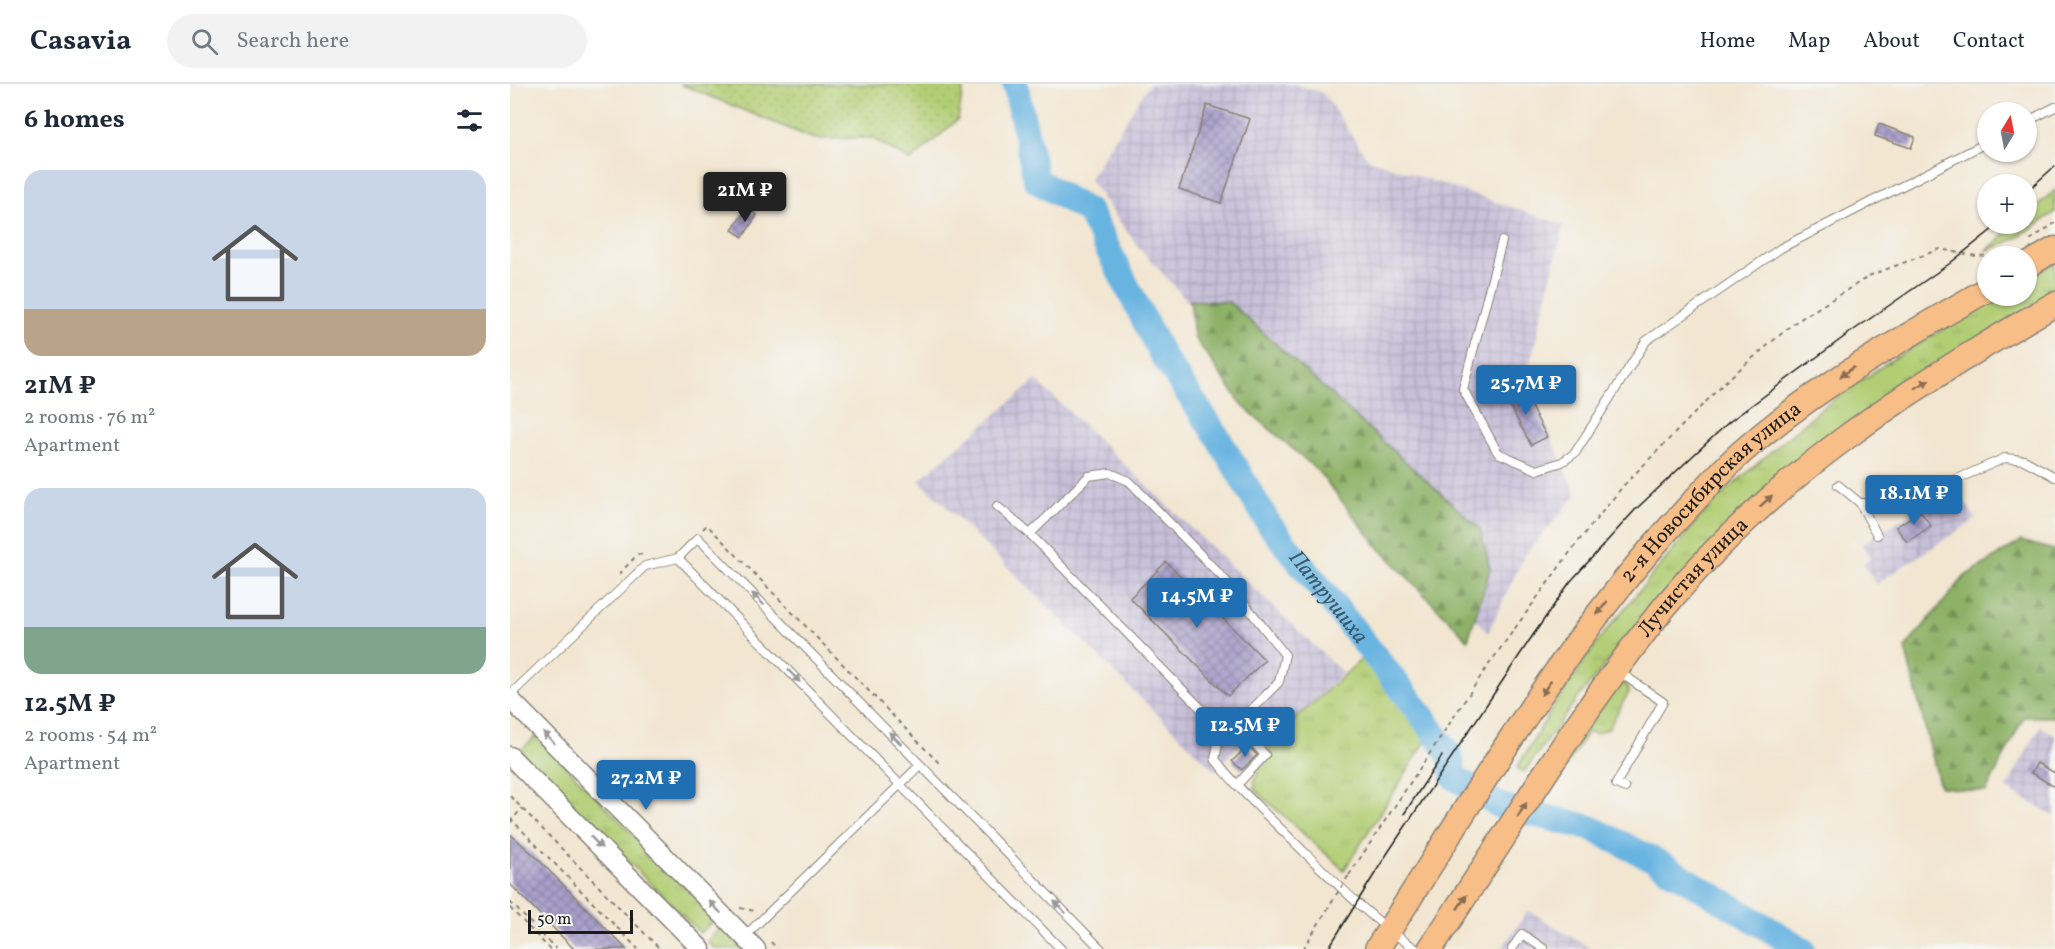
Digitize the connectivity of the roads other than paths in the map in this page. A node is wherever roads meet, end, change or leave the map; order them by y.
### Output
1 (2055, 107) edge
2 (2037, 116) edge
3 (1977, 148) edge
4 (1502, 241) dead end
5 (2055, 249) edge
6 (2037, 251) edge
7 (1977, 295) edge
8 (2055, 304) edge
9 (2055, 477) edge
10 (1838, 485) dead end
11 (1860, 503) junction
12 (996, 506) dead end
13 (1030, 534) junction
14 (1877, 535) dead end
15 (678, 558) junction
16 (1616, 669) junction
17 (510, 697) edge
18 (1221, 729) junction
19 (1254, 743) dead end
20 (510, 756) edge
21 (920, 765) junction
22 (901, 785) junction
23 (1237, 785) junction
24 (1625, 788) dead end
25 (1382, 940) edge
26 (750, 943) edge
27 (701, 949) edge
28 (1061, 949) edge
29 (1101, 949) edge
30 (1416, 949) edge
31 (1430, 949) edge
32 (1512, 949) edge
33 (1544, 949) edge

1 - 2 lane
3 - 4 lane
5 - 6 main road
7 -> 25 main road, 2-я Новосибирская улица
16 -> 8 main road, Лучистая улица
9 - 11 lane
10 - 11 lane
11 - 14 lane
12 - 13 lane
13 - 18 lane
13 - 18 lane
15 - 17 lane
21 -> 15 lane
15 -> 22 lane
16 - 24 lane
31 -> 16 main road, Лучистая улица
26 -> 17 street
18 - 23 lane
19 - 23 lane
20 -> 27 street
21 - 22 lane
29 -> 21 lane
22 - 26 lane
22 - 28 lane
23 - 25 lane
25 - 30 lane
32 - 33 lane

